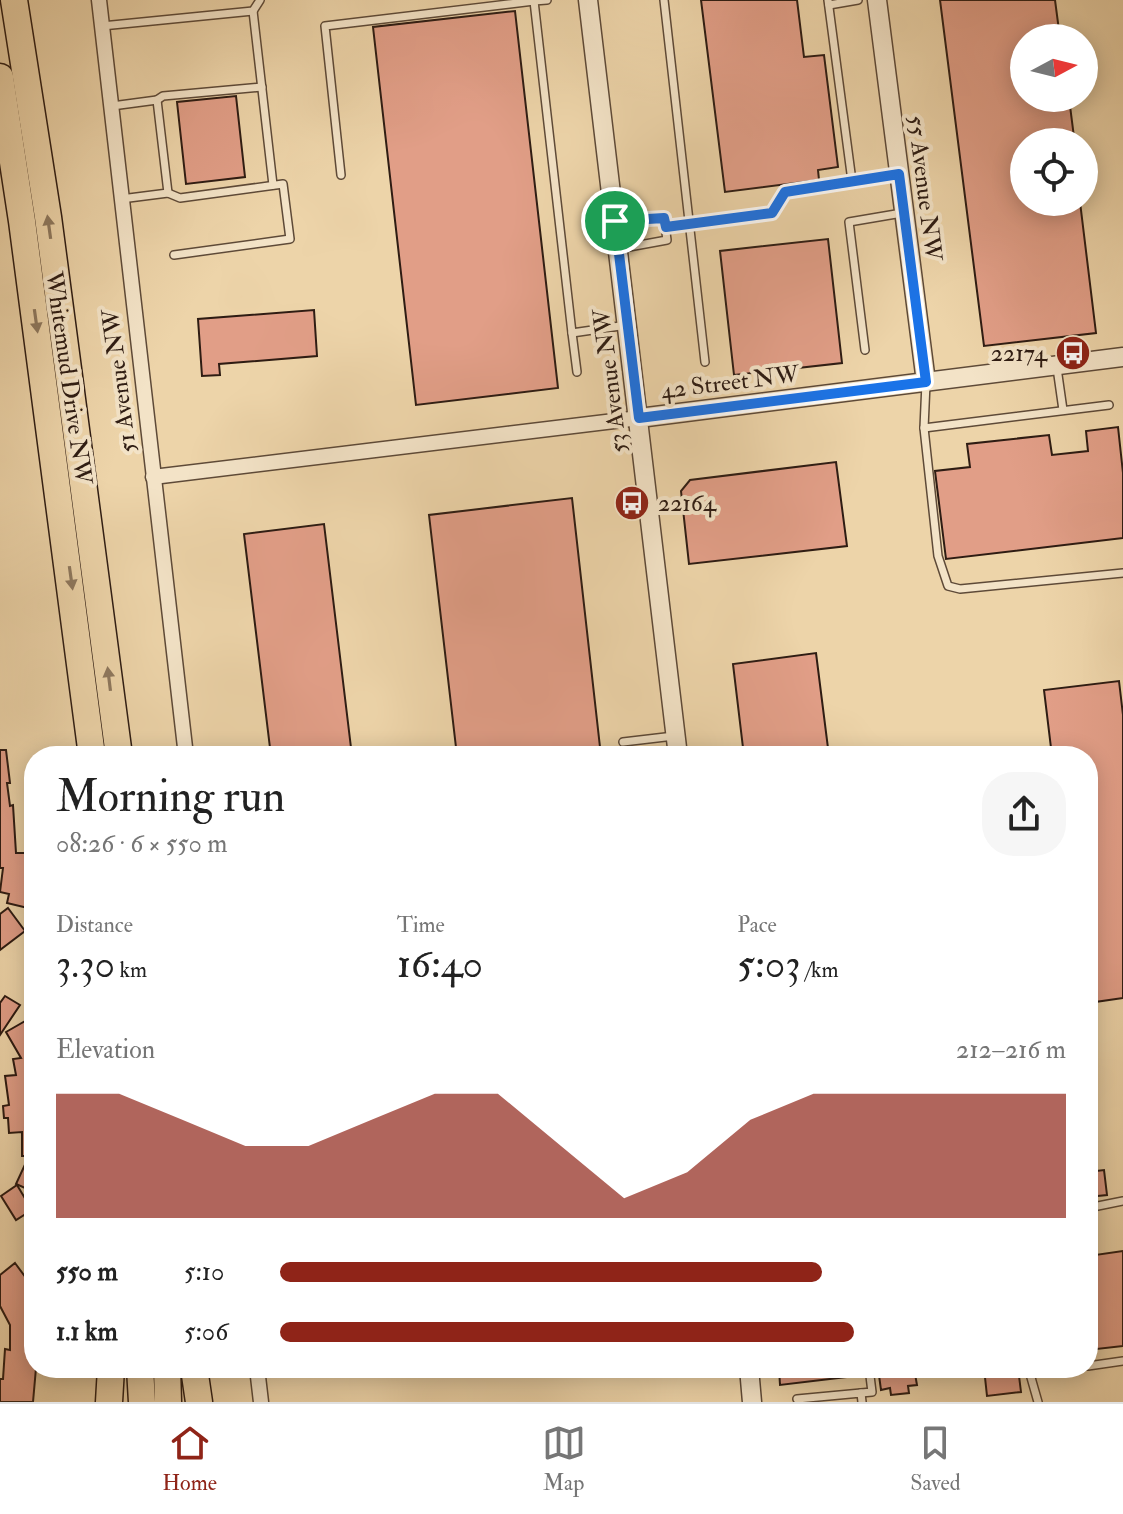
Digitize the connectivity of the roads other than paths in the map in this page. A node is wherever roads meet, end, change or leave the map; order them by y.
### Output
1 (14, 0) edge
2 (99, 0) edge
3 (260, 0) edge
4 (547, 0) edge
5 (588, 0) edge
6 (664, 0) edge
7 (858, 0) edge
8 (877, 0) edge
9 (534, 1) edge
10 (828, 2) edge
11 (253, 11) junction
12 (102, 26) junction
13 (0, 77) edge
14 (262, 87) junction
15 (157, 100) junction
16 (110, 107) junction
17 (899, 174) junction
18 (341, 175) dead end
19 (852, 181) junction
20 (273, 185) junction
21 (168, 193) junction
22 (121, 199) junction
23 (904, 213) junction
24 (615, 221) junction
25 (691, 224) junction
26 (666, 227) junction
27 (618, 249) junction
28 (174, 255) dead end
29 (628, 325) junction
30 (572, 333) junction
31 (865, 350) dead end
32 (1123, 357) edge
33 (705, 362) dead end
34 (1057, 365) junction
35 (577, 372) dead end
36 (926, 382) junction
37 (1109, 405) dead end
38 (1063, 410) junction
39 (639, 418) junction
40 (924, 428) junction
41 (153, 477) junction
42 (1123, 573) edge
43 (676, 736) junction
44 (623, 742) dead end
45 (91, 746) edge
46 (118, 746) edge
47 (185, 746) edge
48 (677, 746) edge
49 (1123, 1201) edge
50 (1098, 1206) edge
51 (1123, 1361) edge
52 (1098, 1365) edge
53 (110, 1378) edge
54 (141, 1378) edge
55 (167, 1378) edge
56 (195, 1378) edge
57 (258, 1378) edge
58 (750, 1378) edge
59 (870, 1378) edge
60 (1032, 1378) edge
61 (862, 1398) edge
62 (797, 1399) dead end
63 (109, 1402) edge
64 (142, 1402) edge
65 (168, 1402) edge
66 (199, 1402) edge
67 (261, 1402) edge
68 (752, 1402) edge
69 (1038, 1402) edge

46 -> 1 highway, Whitemud Drive NW
2 - 12 street, 51 Avenue NW
3 - 11 lane
4 - 9 lane
5 - 24 street, 53 Avenue NW
6 - 25 lane
7 - 10 lane
8 - 17 street, 55 Avenue NW
9 - 18 lane
9 - 30 lane
10 - 19 lane
11 - 12 lane
11 - 14 lane
12 - 16 street, 51 Avenue NW
13 -> 45 highway, Whitemud Drive NW
14 - 15 lane
14 - 20 lane
15 - 16 lane
15 - 21 lane
16 - 22 street, 51 Avenue NW
17 - 19 lane
17 - 23 street, 55 Avenue NW
19 - 25 lane
20 - 21 lane
20 - 28 lane
21 - 22 lane
22 - 41 street, 51 Avenue NW
23 - 31 lane
23 - 36 street, 55 Avenue NW
24 - 26 lane
24 - 27 street, 53 Avenue NW
25 - 26 lane
25 - 33 lane
26 - 27 lane
27 - 29 street, 53 Avenue NW
29 - 30 lane
29 - 39 street, 53 Avenue NW
30 - 35 lane
32 - 34 street, 42 Street NW
34 - 36 street, 42 Street NW
34 - 38 lane
36 - 39 street, 42 Street NW
36 - 40 lane
37 - 38 lane
38 - 40 lane
39 - 41 street, 42 Street NW
39 - 43 street, 53 Avenue NW
40 - 42 lane
41 - 47 street, 51 Avenue NW
43 - 44 lane
43 - 48 street, 53 Avenue NW
49 - 50 lane
51 - 52 lane
53 - 63 highway
54 - 64 highway
55 - 65 highway
56 - 66 highway
57 - 67 street
58 - 68 street
59 - 61 lane
60 - 69 lane
61 - 62 lane

